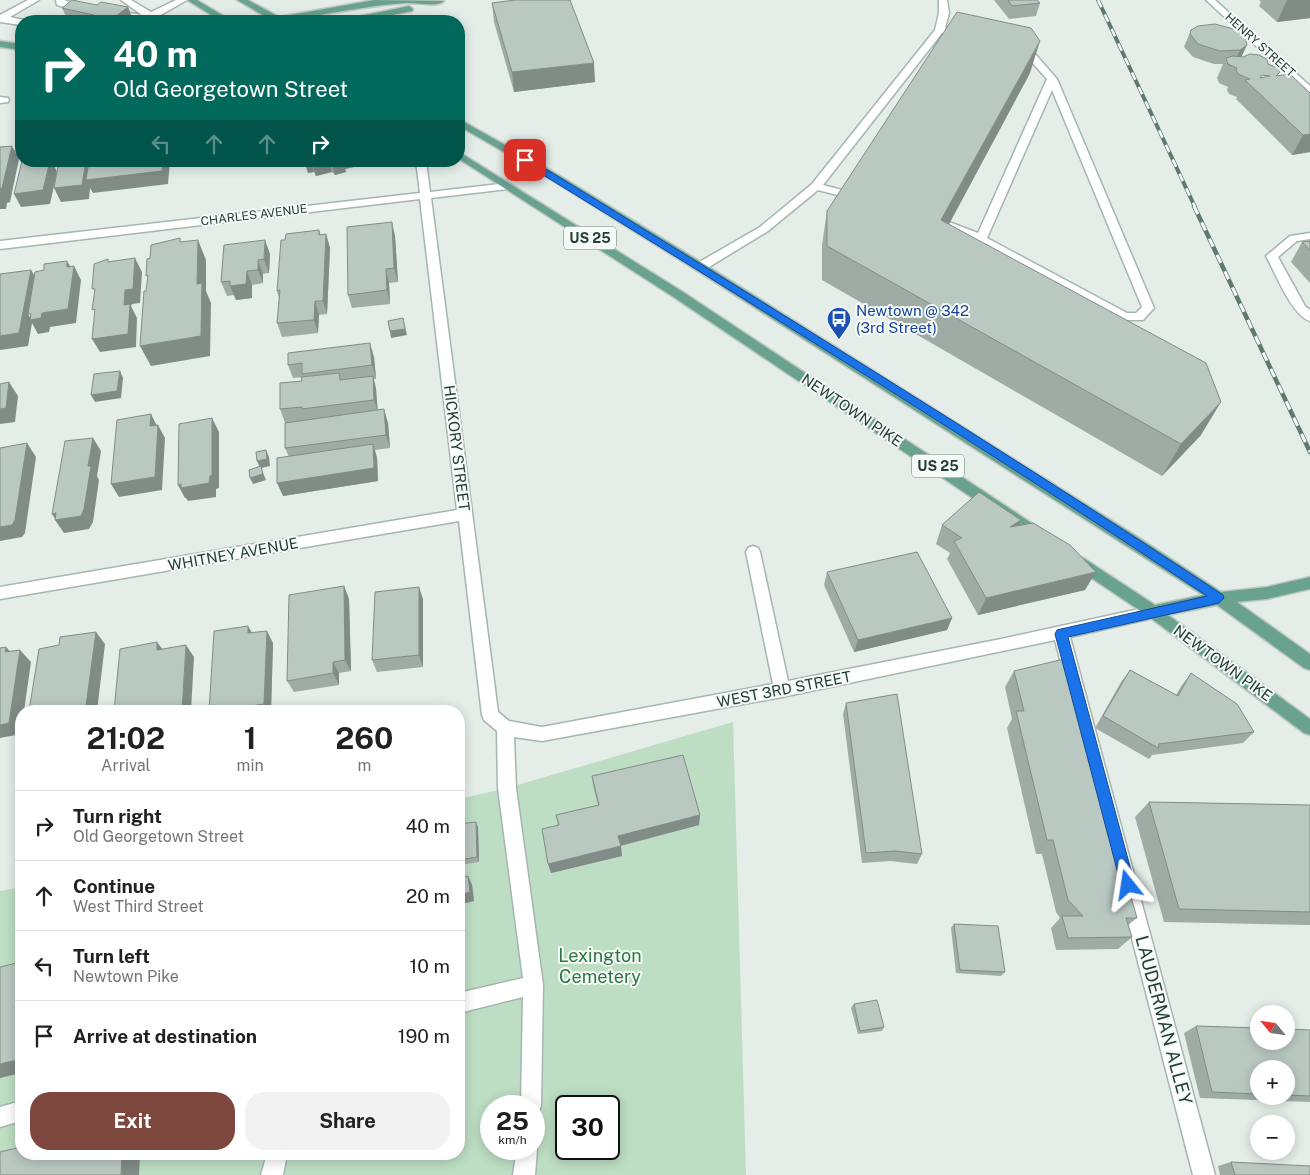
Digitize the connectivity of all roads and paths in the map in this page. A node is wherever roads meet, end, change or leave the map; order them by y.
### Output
1 (35, 0) edge
2 (60, 0) edge
3 (125, 0) edge
4 (182, 0) edge
5 (192, 0) edge
6 (240, 0) edge
7 (943, 0) edge
8 (1210, 0) edge
9 (443, 1) edge
10 (120, 15) edge
11 (148, 15) edge
12 (160, 15) edge
13 (218, 15) edge
14 (268, 15) edge
15 (311, 15) edge
16 (379, 15) edge
17 (404, 15) edge
18 (1, 18) edge
19 (15, 21) edge
20 (940, 30) junction
21 (978, 38) edge
22 (0, 44) edge
23 (1004, 45) edge
24 (15, 46) edge
25 (1052, 79) junction
26 (1310, 91) edge
27 (465, 125) edge
28 (465, 159) edge
29 (422, 167) edge
30 (508, 186) junction
31 (816, 186) junction
32 (426, 196) junction
33 (853, 196) edge
34 (949, 225) edge
35 (1310, 236) edge
36 (981, 239) junction
37 (0, 245) edge
38 (700, 267) junction
39 (1310, 317) edge
40 (466, 514) junction
41 (1048, 541) edge
42 (753, 552) dead end
43 (1072, 558) edge
44 (1310, 583) edge
45 (0, 593) edge
46 (1219, 598) junction
47 (1153, 612) junction
48 (1061, 634) junction
49 (1310, 663) edge
50 (782, 690) junction
51 (505, 728) junction
52 (1310, 728) edge
53 (533, 985) junction
54 (465, 1001) edge
55 (532, 1095) edge
56 (15, 1113) edge
57 (0, 1117) edge
58 (276, 1160) edge
59 (526, 1160) edge
60 (272, 1175) edge
61 (524, 1175) edge
62 (1204, 1175) edge

1 - 18 street
2 - 10 street
3 - 11 street
4 - 12 street
5 - 13 main road
6 - 14 main road
7 - 20 street
8 - 26 street, HENRY STREET
9 - 15 main road
9 - 16 main road
9 - 17 main road
18 - 19 street
20 - 21 street
20 - 31 street
22 - 24 main road
23 - 25 street
25 - 36 street
25 - 36 street
27 - 38 main road, US 25
28 - 30 main road, NEWTOWN PIKE / US 25
29 - 32 street, HICKORY STREET
30 - 32 street, CHARLES AVENUE
30 - 41 main road, NEWTOWN PIKE / US 25
31 - 33 street
31 - 38 street
32 - 37 street, CHARLES AVENUE
32 - 40 street, HICKORY STREET
34 - 36 street
35 - 39 street
38 - 46 main road, US 25
40 - 45 street, WHITNEY AVENUE
40 - 51 street, HICKORY STREET
42 - 50 street
43 - 47 main road, NEWTOWN PIKE
44 - 46 main road
46 - 47 main road
46 - 49 main road, US 25
47 - 48 street, WEST 3RD STREET
47 - 52 main road, NEWTOWN PIKE
48 - 50 street, WEST 3RD STREET
48 - 62 street, LAUDERMAN ALLEY
50 - 51 street, WEST 3RD STREET
51 - 53 street
53 - 54 street
53 - 55 street
56 - 57 street
58 - 60 street
59 - 61 street

